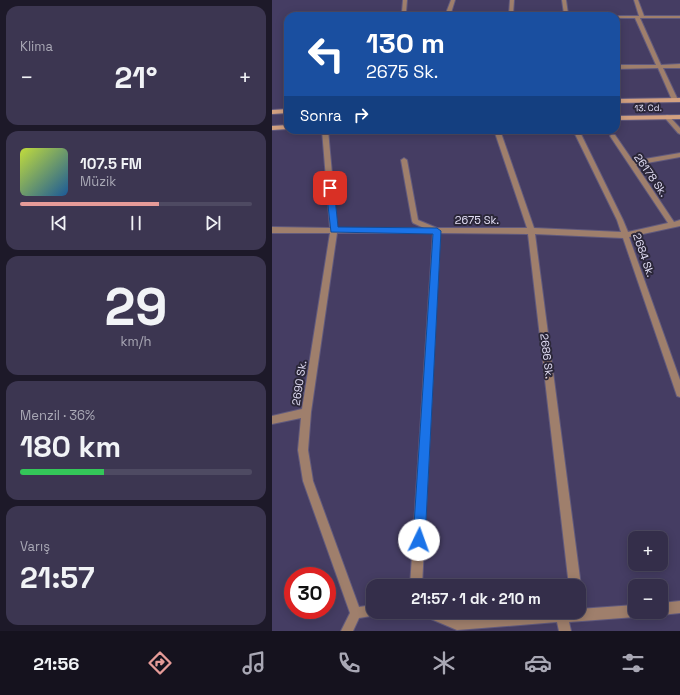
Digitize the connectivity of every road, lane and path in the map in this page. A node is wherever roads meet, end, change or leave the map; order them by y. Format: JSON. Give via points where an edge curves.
{"nodes":[{"id":1,"x":405,"y":0,"type":"edge"},
{"id":2,"x":453,"y":0,"type":"edge"},
{"id":3,"x":512,"y":0,"type":"edge"},
{"id":4,"x":564,"y":0,"type":"edge"},
{"id":5,"x":636,"y":0,"type":"edge"},
{"id":6,"x":404,"y":12,"type":"edge"},
{"id":7,"x":449,"y":12,"type":"edge"},
{"id":8,"x":511,"y":12,"type":"edge"},
{"id":9,"x":566,"y":12,"type":"edge"},
{"id":10,"x":620,"y":17,"type":"edge"},
{"id":11,"x":640,"y":17,"type":"junction"},
{"id":12,"x":678,"y":17,"type":"edge"},
{"id":13,"x":680,"y":25,"type":"edge"},
{"id":14,"x":659,"y":66,"type":"junction"},
{"id":15,"x":680,"y":66,"type":"edge"},
{"id":16,"x":620,"y":67,"type":"edge"},
{"id":17,"x":678,"y":100,"type":"edge"},
{"id":18,"x":620,"y":101,"type":"edge"},
{"id":19,"x":284,"y":111,"type":"edge"},
{"id":20,"x":272,"y":112,"type":"edge"},
{"id":21,"x":667,"y":117,"type":"junction"},
{"id":22,"x":680,"y":117,"type":"edge"},
{"id":23,"x":620,"y":118,"type":"edge"},
{"id":24,"x":284,"y":127,"type":"edge"},
{"id":25,"x":272,"y":128,"type":"edge"},
{"id":26,"x":680,"y":132,"type":"edge"},
{"id":27,"x":325,"y":134,"type":"edge"},
{"id":28,"x":498,"y":134,"type":"edge"},
{"id":29,"x":578,"y":134,"type":"edge"},
{"id":30,"x":613,"y":136,"type":"dead end"},
{"id":31,"x":680,"y":155,"type":"edge"},
{"id":32,"x":404,"y":160,"type":"dead end"},
{"id":33,"x":632,"y":164,"type":"junction"},
{"id":34,"x":677,"y":224,"type":"edge"},
{"id":35,"x":272,"y":230,"type":"edge"},
{"id":36,"x":334,"y":230,"type":"junction"},
{"id":37,"x":437,"y":231,"type":"junction"},
{"id":38,"x":531,"y":231,"type":"junction"},
{"id":39,"x":626,"y":235,"type":"junction"},
{"id":40,"x":680,"y":392,"type":"edge"},
{"id":41,"x":306,"y":412,"type":"junction"},
{"id":42,"x":272,"y":420,"type":"edge"},
{"id":43,"x":416,"y":579,"type":"edge"},
{"id":44,"x":574,"y":579,"type":"edge"},
{"id":45,"x":680,"y":607,"type":"edge"},
{"id":46,"x":668,"y":608,"type":"edge"},
{"id":47,"x":628,"y":611,"type":"edge"},
{"id":48,"x":366,"y":612,"type":"edge"},
{"id":49,"x":356,"y":613,"type":"junction"},
{"id":50,"x":586,"y":614,"type":"edge"},
{"id":51,"x":442,"y":619,"type":"edge"},
{"id":52,"x":533,"y":619,"type":"edge"},
{"id":53,"x":563,"y":619,"type":"edge"},
{"id":54,"x":457,"y":627,"type":"edge"},
{"id":55,"x":347,"y":631,"type":"edge"},
{"id":56,"x":565,"y":631,"type":"edge"}],
"edges":[{"from":1,"to":6,"type":"street"},
{"from":2,"to":7,"type":"street"},
{"from":3,"to":8,"type":"street"},
{"from":4,"to":9,"type":"street"},
{"from":5,"to":11,"type":"street"},
{"from":10,"to":11,"type":"street"},
{"from":11,"to":12,"type":"street"},
{"from":11,"to":14,"type":"street"},
{"from":12,"to":13,"type":"street"},
{"from":14,"to":15,"type":"street"},
{"from":14,"to":16,"type":"street"},
{"from":14,"to":17,"type":"street"},
{"from":17,"to":18,"type":"main road","name":"13. Cd."},
{"from":19,"to":20,"type":"main road"},
{"from":21,"to":22,"type":"main road","name":"13. Cd."},
{"from":21,"to":23,"type":"main road","name":"13. Cd."},
{"from":21,"to":26,"type":"street"},
{"from":24,"to":25,"type":"main road"},
{"from":27,"to":36,"type":"street","name":"2690 Sk."},
{"from":28,"to":38,"type":"street","name":"2686 Sk."},
{"from":29,"to":39,"type":"street","name":"2684 Sk."},
{"from":30,"to":33,"type":"street","name":"26178 Sk."},
{"from":31,"to":33,"type":"street"},
{"from":32,"to":37,"type":"street","via":[[415,221]]},
{"from":33,"to":34,"type":"street","name":"26178 Sk."},
{"from":34,"to":39,"type":"street","name":"2675 Sk."},
{"from":35,"to":36,"type":"street","name":"2675 Sk."},
{"from":36,"to":37,"type":"street","name":"2675 Sk."},
{"from":36,"to":41,"type":"street","name":"2690 Sk."},
{"from":37,"to":38,"type":"street","name":"2675 Sk."},
{"from":37,"to":43,"type":"street"},
{"from":38,"to":39,"type":"street","name":"2675 Sk."},
{"from":38,"to":44,"type":"street","name":"2686 Sk."},
{"from":39,"to":40,"type":"street","name":"2684 Sk."},
{"from":41,"to":42,"type":"street"},
{"from":41,"to":49,"type":"street","name":"2690 Sk.","via":[[303,450],[308,482]]},
{"from":45,"to":46,"type":"street"},
{"from":47,"to":50,"type":"street"},
{"from":48,"to":49,"type":"street"},
{"from":49,"to":55,"type":"street"},
{"from":51,"to":54,"type":"street"},
{"from":52,"to":54,"type":"street"},
{"from":53,"to":56,"type":"street"}]}
